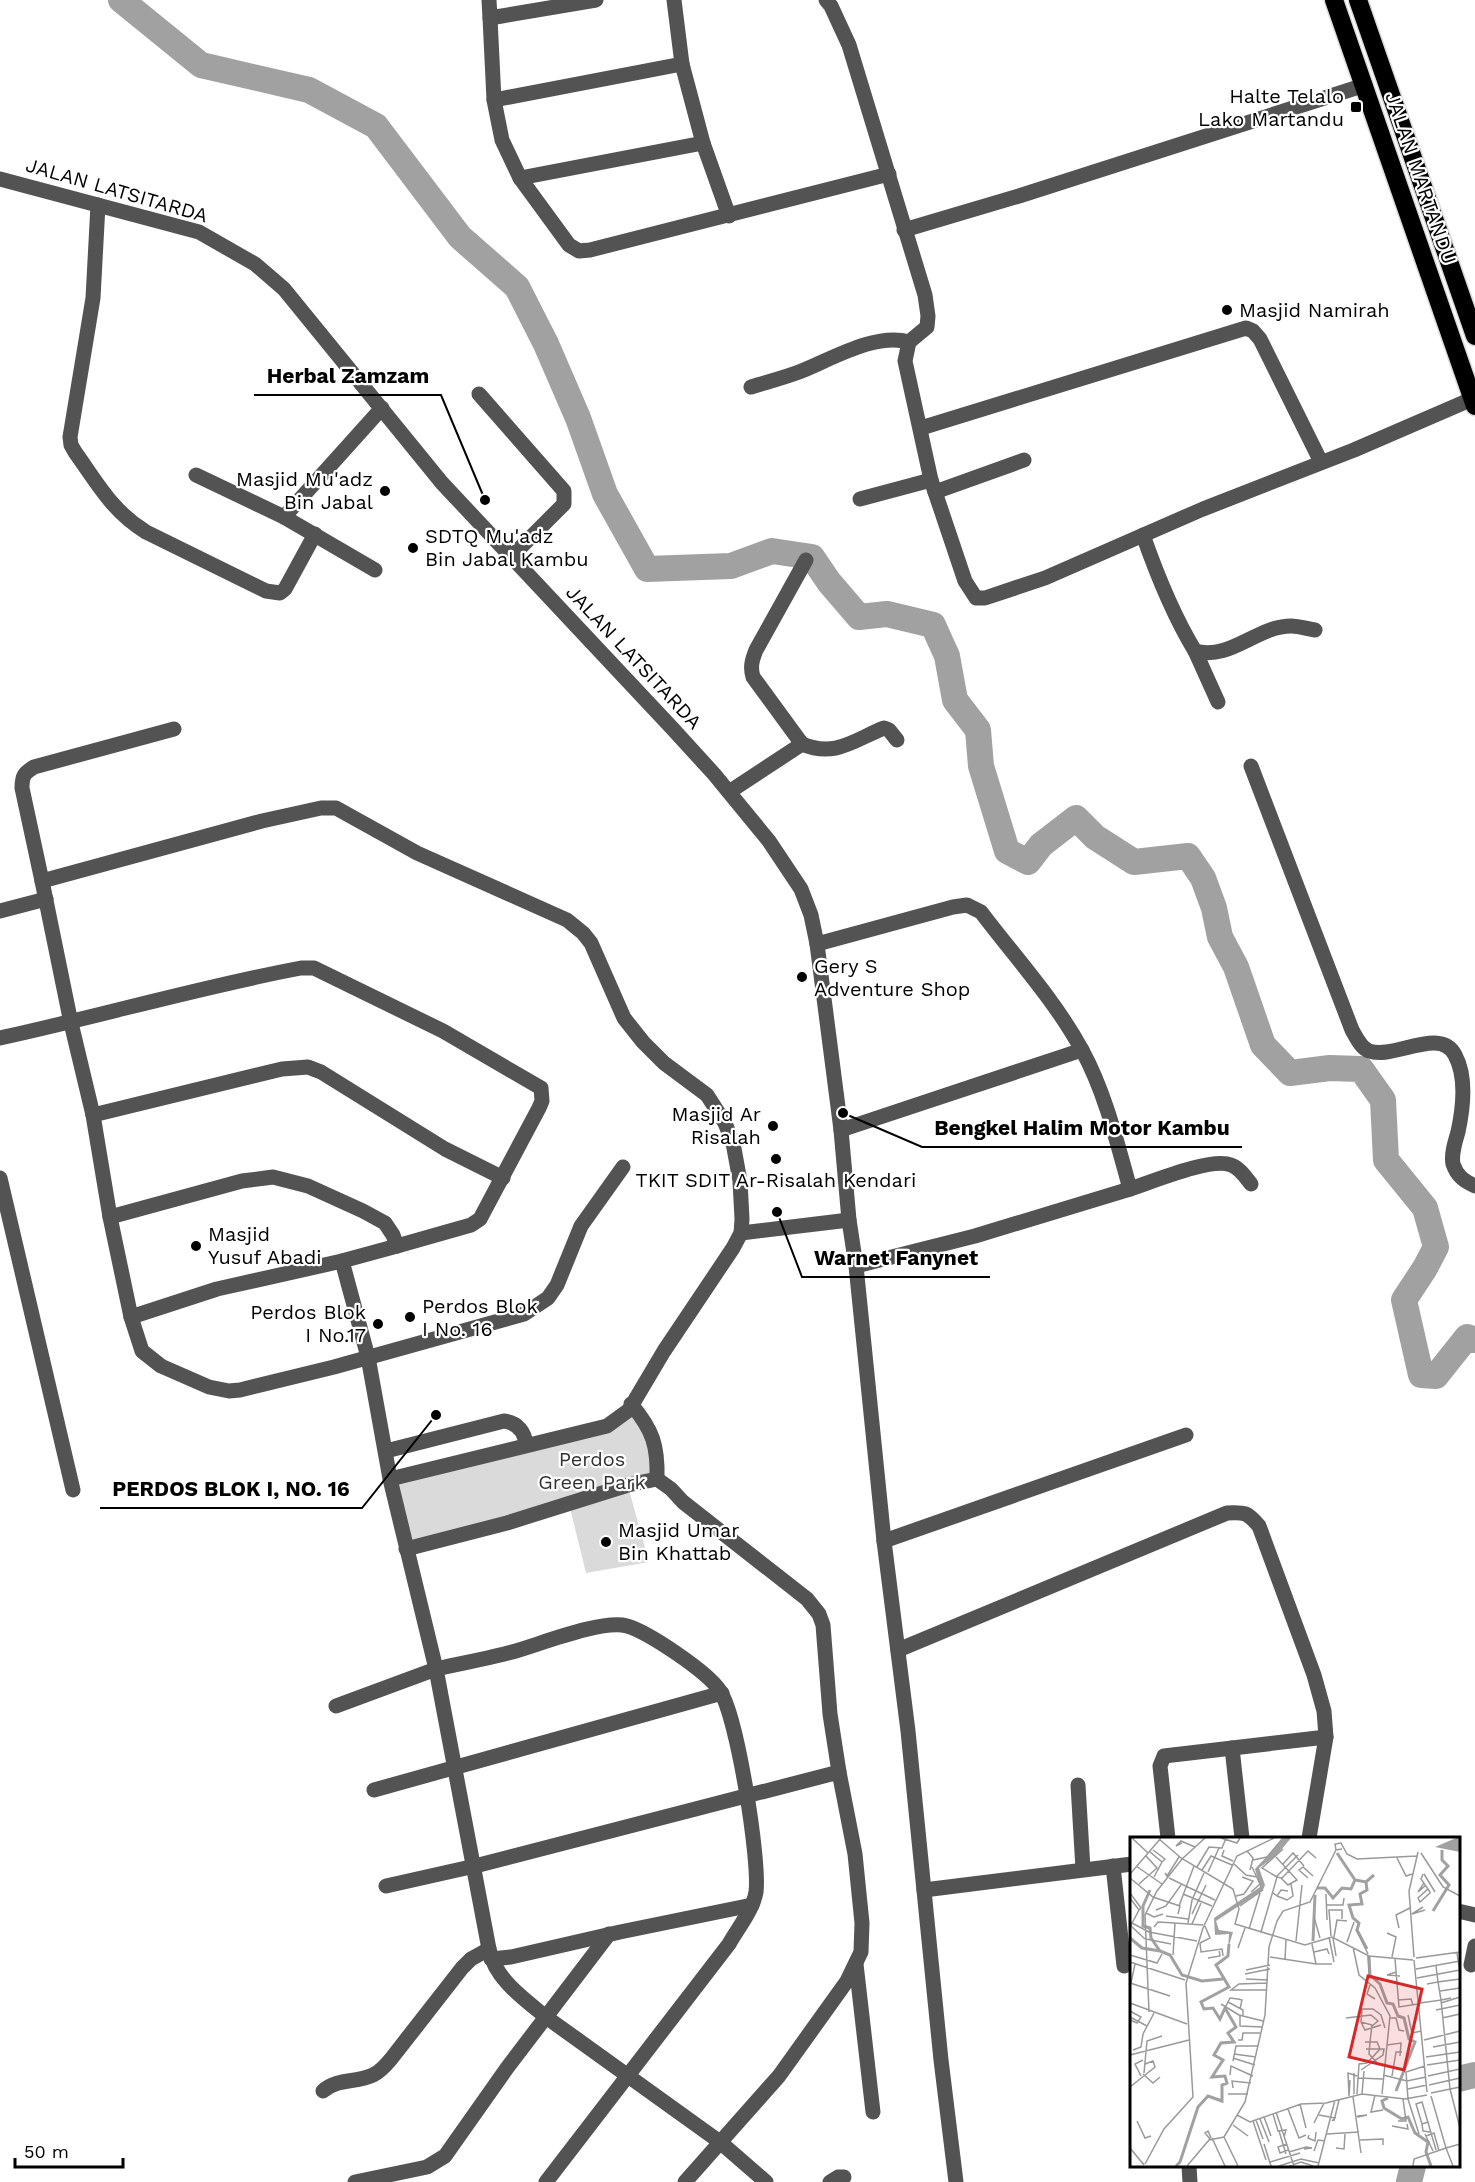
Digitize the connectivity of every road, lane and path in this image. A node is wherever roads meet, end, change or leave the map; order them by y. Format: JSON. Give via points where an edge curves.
{"nodes":[{"id":1,"x":489,"y":0,"type":"edge"},
{"id":2,"x":596,"y":0,"type":"edge"},
{"id":3,"x":674,"y":0,"type":"edge"},
{"id":4,"x":826,"y":0,"type":"edge"},
{"id":5,"x":1334,"y":0,"type":"edge"},
{"id":6,"x":1358,"y":0,"type":"edge"},
{"id":7,"x":490,"y":18,"type":"junction"},
{"id":8,"x":682,"y":64,"type":"junction"},
{"id":9,"x":1365,"y":86,"type":"junction"},
{"id":10,"x":495,"y":100,"type":"junction"},
{"id":11,"x":704,"y":143,"type":"junction"},
{"id":12,"x":889,"y":174,"type":"junction"},
{"id":13,"x":520,"y":178,"type":"junction"},
{"id":14,"x":0,"y":179,"type":"edge"},
{"id":15,"x":98,"y":205,"type":"junction"},
{"id":16,"x":729,"y":216,"type":"junction"},
{"id":17,"x":904,"y":230,"type":"junction"},
{"id":18,"x":1475,"y":336,"type":"edge"},
{"id":19,"x":909,"y":342,"type":"junction"},
{"id":20,"x":751,"y":387,"type":"dead end"},
{"id":21,"x":479,"y":394,"type":"dead end"},
{"id":22,"x":1474,"y":403,"type":"edge"},
{"id":23,"x":382,"y":408,"type":"junction"},
{"id":24,"x":921,"y":428,"type":"junction"},
{"id":25,"x":1024,"y":460,"type":"dead end"},
{"id":26,"x":1321,"y":462,"type":"junction"},
{"id":27,"x":196,"y":475,"type":"dead end"},
{"id":28,"x":933,"y":486,"type":"junction"},
{"id":29,"x":860,"y":499,"type":"dead end"},
{"id":30,"x":284,"y":517,"type":"junction"},
{"id":31,"x":315,"y":534,"type":"junction"},
{"id":32,"x":1143,"y":535,"type":"junction"},
{"id":33,"x":512,"y":556,"type":"junction"},
{"id":34,"x":806,"y":560,"type":"dead end"},
{"id":35,"x":375,"y":570,"type":"dead end"},
{"id":36,"x":1315,"y":630,"type":"dead end"},
{"id":37,"x":1195,"y":651,"type":"junction"},
{"id":38,"x":1218,"y":702,"type":"dead end"},
{"id":39,"x":174,"y":729,"type":"dead end"},
{"id":40,"x":897,"y":740,"type":"dead end"},
{"id":41,"x":802,"y":744,"type":"junction"},
{"id":42,"x":1251,"y":766,"type":"dead end"},
{"id":43,"x":729,"y":792,"type":"junction"},
{"id":44,"x":42,"y":881,"type":"junction"},
{"id":45,"x":46,"y":899,"type":"junction"},
{"id":46,"x":0,"y":911,"type":"edge"},
{"id":47,"x":818,"y":944,"type":"junction"},
{"id":48,"x":71,"y":1023,"type":"junction"},
{"id":49,"x":0,"y":1038,"type":"edge"},
{"id":50,"x":1082,"y":1050,"type":"junction"},
{"id":51,"x":93,"y":1115,"type":"junction"},
{"id":52,"x":841,"y":1130,"type":"junction"},
{"id":53,"x":623,"y":1167,"type":"dead end"},
{"id":54,"x":0,"y":1178,"type":"edge"},
{"id":55,"x":503,"y":1178,"type":"junction"},
{"id":56,"x":1251,"y":1184,"type":"dead end"},
{"id":57,"x":1475,"y":1186,"type":"edge"},
{"id":58,"x":1130,"y":1189,"type":"junction"},
{"id":59,"x":110,"y":1217,"type":"junction"},
{"id":60,"x":849,"y":1220,"type":"junction"},
{"id":61,"x":741,"y":1233,"type":"junction"},
{"id":62,"x":397,"y":1246,"type":"junction"},
{"id":63,"x":342,"y":1261,"type":"junction"},
{"id":64,"x":856,"y":1266,"type":"junction"},
{"id":65,"x":130,"y":1317,"type":"junction"},
{"id":66,"x":368,"y":1357,"type":"junction"},
{"id":67,"x":631,"y":1404,"type":"junction"},
{"id":68,"x":1186,"y":1435,"type":"dead end"},
{"id":69,"x":526,"y":1446,"type":"junction"},
{"id":70,"x":386,"y":1451,"type":"junction"},
{"id":71,"x":390,"y":1479,"type":"junction"},
{"id":72,"x":657,"y":1479,"type":"junction"},
{"id":73,"x":73,"y":1490,"type":"dead end"},
{"id":74,"x":884,"y":1540,"type":"junction"},
{"id":75,"x":406,"y":1549,"type":"junction"},
{"id":76,"x":898,"y":1650,"type":"junction"},
{"id":77,"x":436,"y":1669,"type":"junction"},
{"id":78,"x":722,"y":1694,"type":"junction"},
{"id":79,"x":336,"y":1706,"type":"dead end"},
{"id":80,"x":1326,"y":1737,"type":"junction"},
{"id":81,"x":1232,"y":1748,"type":"junction"},
{"id":82,"x":456,"y":1767,"type":"junction"},
{"id":83,"x":839,"y":1772,"type":"junction"},
{"id":84,"x":1078,"y":1785,"type":"dead end"},
{"id":85,"x":374,"y":1790,"type":"dead end"},
{"id":86,"x":746,"y":1794,"type":"junction"},
{"id":87,"x":1168,"y":1837,"type":"edge"},
{"id":88,"x":1242,"y":1837,"type":"edge"},
{"id":89,"x":1309,"y":1837,"type":"edge"},
{"id":90,"x":1130,"y":1864,"type":"edge"},
{"id":91,"x":475,"y":1866,"type":"junction"},
{"id":92,"x":1113,"y":1866,"type":"junction"},
{"id":93,"x":1083,"y":1869,"type":"junction"},
{"id":94,"x":386,"y":1886,"type":"dead end"},
{"id":95,"x":924,"y":1890,"type":"junction"},
{"id":96,"x":752,"y":1905,"type":"junction"},
{"id":97,"x":1460,"y":1911,"type":"edge"},
{"id":98,"x":1475,"y":1915,"type":"edge"},
{"id":99,"x":609,"y":1934,"type":"junction"},
{"id":100,"x":1475,"y":1946,"type":"edge"},
{"id":101,"x":490,"y":1954,"type":"junction"},
{"id":102,"x":856,"y":1964,"type":"junction"},
{"id":103,"x":1471,"y":1965,"type":"dead end"},
{"id":104,"x":1124,"y":1966,"type":"dead end"},
{"id":105,"x":546,"y":2017,"type":"junction"},
{"id":106,"x":629,"y":2076,"type":"junction"},
{"id":107,"x":323,"y":2091,"type":"dead end"},
{"id":108,"x":873,"y":2112,"type":"dead end"},
{"id":109,"x":720,"y":2142,"type":"junction"},
{"id":110,"x":1189,"y":2167,"type":"edge"},
{"id":111,"x":355,"y":2182,"type":"edge"},
{"id":112,"x":546,"y":2182,"type":"edge"},
{"id":113,"x":685,"y":2182,"type":"edge"},
{"id":114,"x":766,"y":2182,"type":"edge"},
{"id":115,"x":956,"y":2182,"type":"edge"},
{"id":116,"x":1190,"y":2182,"type":"edge"}],
"edges":[{"from":1,"to":7,"type":"street"},
{"from":2,"to":7,"type":"street"},
{"from":3,"to":8,"type":"street"},
{"from":4,"to":12,"type":"street","via":[[849,45]]},
{"from":5,"to":9,"type":"highway","name":"JALAN MARTANDU"},
{"from":6,"to":18,"type":"highway","name":"JALAN MARTANDU"},
{"from":7,"to":10,"type":"street"},
{"from":8,"to":10,"type":"street"},
{"from":8,"to":11,"type":"street"},
{"from":9,"to":17,"type":"street"},
{"from":9,"to":22,"type":"highway","name":"JALAN MARTANDU"},
{"from":10,"to":13,"type":"street","via":[[502,140]]},
{"from":11,"to":13,"type":"street"},
{"from":11,"to":16,"type":"street"},
{"from":12,"to":16,"type":"street"},
{"from":12,"to":17,"type":"street"},
{"from":13,"to":16,"type":"street","via":[[568,244],[579,251]]},
{"from":14,"to":15,"type":"street","name":"JALAN LATSITARDA"},
{"from":15,"to":23,"type":"street","name":"JALAN LATSITARDA","via":[[199,232],[255,264],[298,304]]},
{"from":15,"to":31,"type":"street","via":[[93,298],[70,437],[75,452],[128,520],[266,591],[285,589]]},
{"from":17,"to":19,"type":"street","via":[[928,316],[927,327]]},
{"from":19,"to":20,"type":"street","via":[[898,339],[856,348]]},
{"from":19,"to":24,"type":"street","via":[[905,361]]},
{"from":21,"to":33,"type":"street","via":[[564,491],[564,504]]},
{"from":22,"to":26,"type":"street"},
{"from":23,"to":30,"type":"street"},
{"from":23,"to":33,"type":"street","name":"JALAN LATSITARDA","via":[[442,483]]},
{"from":24,"to":26,"type":"street","via":[[1245,328],[1260,339]]},
{"from":24,"to":28,"type":"street"},
{"from":25,"to":28,"type":"street"},
{"from":26,"to":32,"type":"street"},
{"from":27,"to":30,"type":"street"},
{"from":28,"to":29,"type":"street"},
{"from":28,"to":32,"type":"street","via":[[965,581],[976,598],[1045,578]]},
{"from":30,"to":31,"type":"street"},
{"from":31,"to":35,"type":"street"},
{"from":32,"to":37,"type":"street","via":[[1167,596]]},
{"from":33,"to":43,"type":"street","name":"JALAN LATSITARDA"},
{"from":34,"to":41,"type":"street","via":[[756,650],[751,670]]},
{"from":36,"to":37,"type":"street","via":[[1290,626],[1222,651]]},
{"from":37,"to":38,"type":"street"},
{"from":39,"to":44,"type":"street","via":[[26,772],[22,788]]},
{"from":40,"to":41,"type":"street","via":[[884,728],[835,749],[814,749]]},
{"from":41,"to":43,"type":"street"},
{"from":42,"to":57,"type":"street","via":[[1360,1043],[1367,1051],[1378,1053],[1427,1043],[1442,1044],[1457,1057],[1462,1100],[1453,1163],[1463,1180]]},
{"from":43,"to":47,"type":"street","name":"JALAN LATSITARDA","via":[[795,878]]},
{"from":44,"to":45,"type":"street"},
{"from":44,"to":61,"type":"street","via":[[262,821],[336,808],[417,853],[567,920],[591,944],[630,1027],[664,1063],[707,1095],[725,1123],[740,1181]]},
{"from":45,"to":46,"type":"street"},
{"from":45,"to":48,"type":"street"},
{"from":47,"to":50,"type":"street","via":[[967,905],[981,912],[1043,989]]},
{"from":47,"to":52,"type":"street","name":"JALAN LATSITARDA"},
{"from":48,"to":49,"type":"street"},
{"from":48,"to":51,"type":"street"},
{"from":48,"to":55,"type":"street","via":[[207,987],[314,968],[442,1031],[541,1088],[542,1101]]},
{"from":50,"to":52,"type":"street"},
{"from":50,"to":58,"type":"street","via":[[1113,1128]]},
{"from":51,"to":55,"type":"street","via":[[282,1069],[308,1067],[445,1149]]},
{"from":51,"to":59,"type":"street"},
{"from":52,"to":60,"type":"street","name":"JALAN LATSITARDA"},
{"from":53,"to":66,"type":"street","via":[[581,1226],[557,1285],[538,1306],[524,1314]]},
{"from":54,"to":73,"type":"street"},
{"from":55,"to":62,"type":"street","via":[[476,1222]]},
{"from":56,"to":58,"type":"street","via":[[1241,1171],[1221,1163]]},
{"from":58,"to":64,"type":"street","via":[[975,1236]]},
{"from":59,"to":62,"type":"street","via":[[242,1181],[273,1177],[308,1186],[363,1211],[384,1223]]},
{"from":59,"to":65,"type":"street"},
{"from":60,"to":61,"type":"street"},
{"from":60,"to":64,"type":"street","name":"JALAN LATSITARDA"},
{"from":61,"to":67,"type":"street"},
{"from":62,"to":63,"type":"street"},
{"from":63,"to":65,"type":"street","via":[[217,1288]]},
{"from":63,"to":66,"type":"street"},
{"from":64,"to":74,"type":"street","name":"JALAN LATSITARDA"},
{"from":65,"to":66,"type":"street","via":[[142,1351],[153,1362],[209,1387],[229,1391]]},
{"from":66,"to":70,"type":"street"},
{"from":67,"to":69,"type":"street","via":[[607,1426]]},
{"from":67,"to":72,"type":"street","via":[[651,1431]]},
{"from":68,"to":74,"type":"street"},
{"from":69,"to":70,"type":"street","via":[[519,1427],[504,1421]]},
{"from":69,"to":71,"type":"street"},
{"from":70,"to":71,"type":"street"},
{"from":71,"to":75,"type":"street"},
{"from":72,"to":75,"type":"street"},
{"from":72,"to":83,"type":"street","via":[[807,1599],[819,1614]]},
{"from":74,"to":76,"type":"street","name":"JALAN LATSITARDA"},
{"from":75,"to":77,"type":"street"},
{"from":76,"to":80,"type":"street","via":[[1227,1513],[1244,1512],[1259,1526],[1314,1675]]},
{"from":76,"to":95,"type":"street","name":"JALAN LATSITARDA"},
{"from":77,"to":78,"type":"street","via":[[619,1625],[632,1628],[685,1660],[714,1682]]},
{"from":77,"to":79,"type":"street"},
{"from":77,"to":82,"type":"street"},
{"from":78,"to":82,"type":"street"},
{"from":78,"to":86,"type":"street","via":[[735,1735]]},
{"from":80,"to":81,"type":"street"},
{"from":80,"to":89,"type":"street"},
{"from":81,"to":87,"type":"street","via":[[1169,1754],[1162,1760]]},
{"from":81,"to":88,"type":"street"},
{"from":82,"to":85,"type":"street"},
{"from":82,"to":91,"type":"street"},
{"from":83,"to":86,"type":"street"},
{"from":83,"to":102,"type":"street","via":[[855,1854],[862,1923],[861,1952]]},
{"from":84,"to":93,"type":"street"},
{"from":86,"to":91,"type":"street"},
{"from":86,"to":96,"type":"street","via":[[757,1868]]},
{"from":90,"to":92,"type":"street"},
{"from":91,"to":94,"type":"street"},
{"from":91,"to":101,"type":"street"},
{"from":92,"to":93,"type":"street"},
{"from":92,"to":104,"type":"street"},
{"from":93,"to":95,"type":"street"},
{"from":95,"to":115,"type":"street","name":"JALAN LATSITARDA"},
{"from":96,"to":99,"type":"street"},
{"from":96,"to":106,"type":"street","via":[[729,1944]]},
{"from":97,"to":98,"type":"street"},
{"from":99,"to":101,"type":"street","via":[[511,1957]]},
{"from":99,"to":105,"type":"street"},
{"from":100,"to":103,"type":"street"},
{"from":101,"to":105,"type":"street","via":[[497,1971]]},
{"from":101,"to":107,"type":"street","via":[[471,1959],[462,1968],[379,2072],[329,2085]]},
{"from":102,"to":108,"type":"street"},
{"from":102,"to":109,"type":"street","via":[[779,2076]]},
{"from":105,"to":106,"type":"street"},
{"from":105,"to":111,"type":"street","via":[[446,2156],[427,2167]]},
{"from":106,"to":109,"type":"street"},
{"from":106,"to":112,"type":"street"},
{"from":109,"to":113,"type":"street"},
{"from":109,"to":114,"type":"street"},
{"from":110,"to":116,"type":"street"}]}
